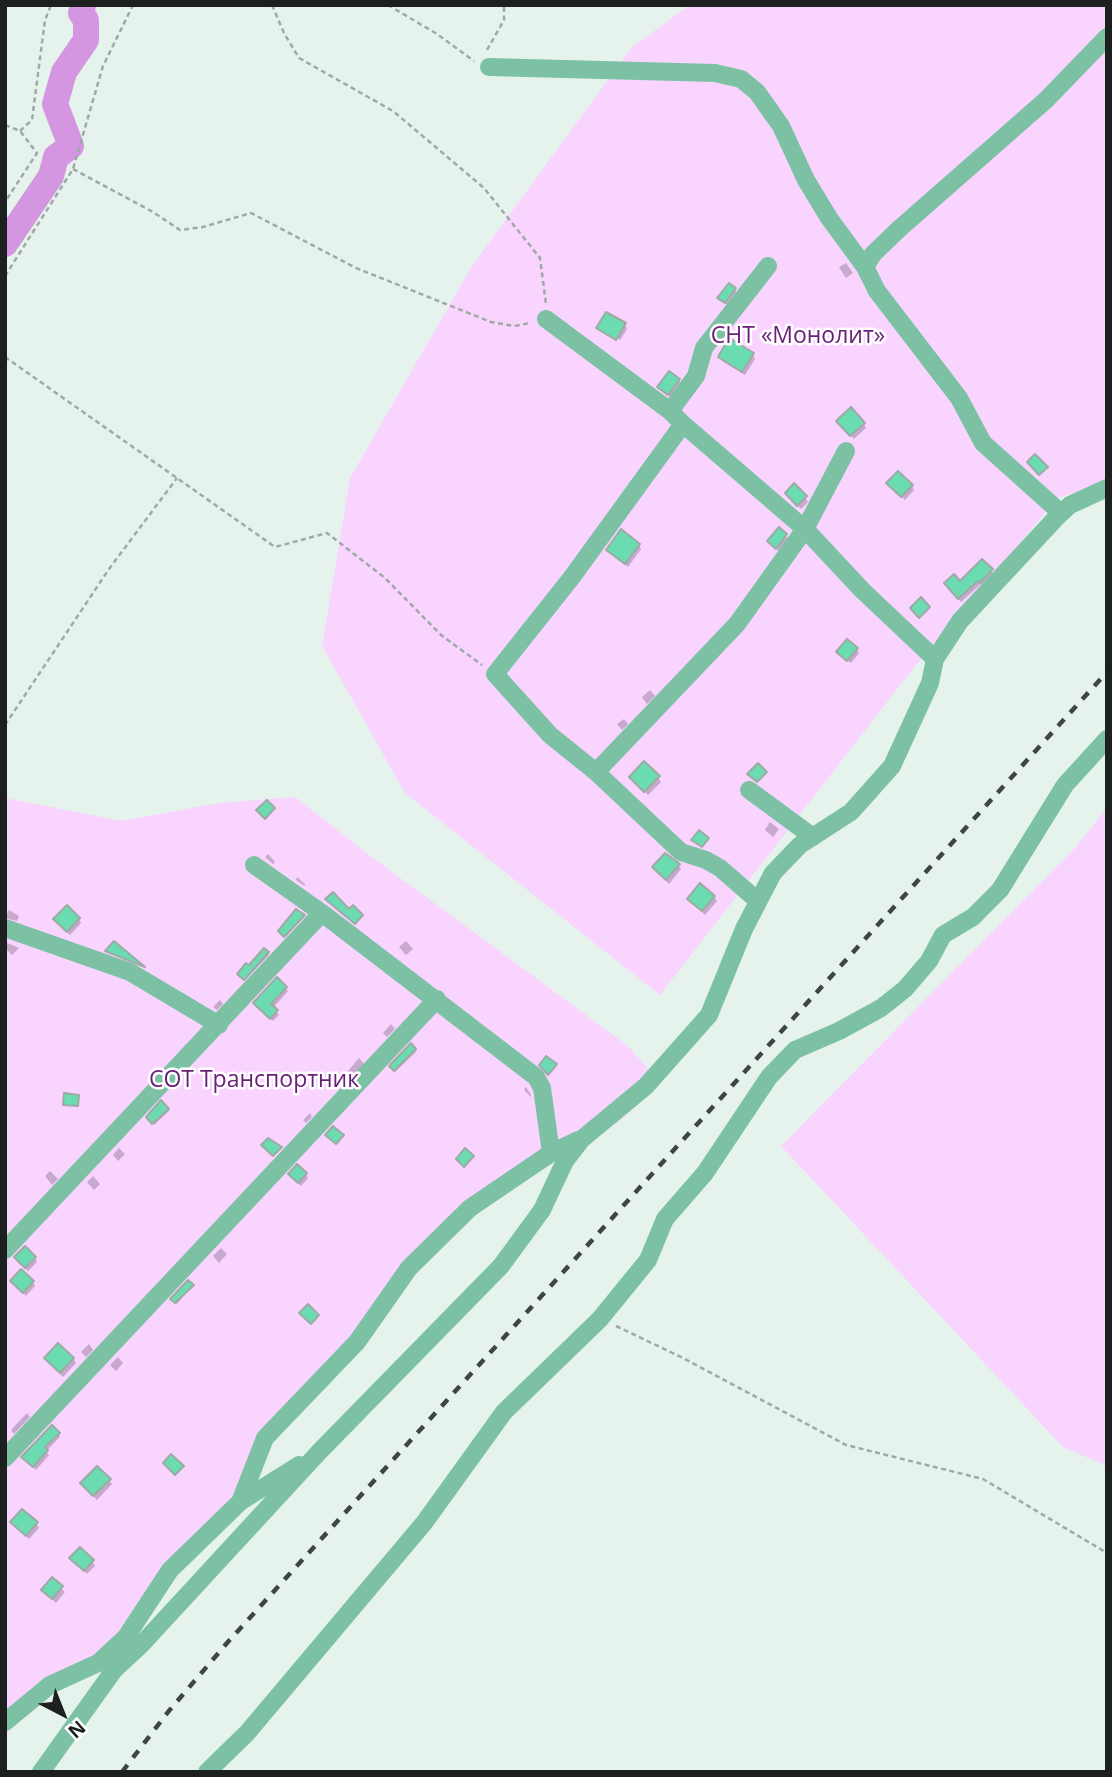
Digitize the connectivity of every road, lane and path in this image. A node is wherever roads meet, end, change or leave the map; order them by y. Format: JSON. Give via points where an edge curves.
{"nodes":[{"id":1,"x":51,"y":5,"type":"edge"},
{"id":2,"x":132,"y":5,"type":"edge"},
{"id":3,"x":272,"y":5,"type":"edge"},
{"id":4,"x":388,"y":5,"type":"edge"},
{"id":5,"x":504,"y":5,"type":"edge"},
{"id":6,"x":1107,"y":37,"type":"edge"},
{"id":7,"x":489,"y":67,"type":"junction"},
{"id":8,"x":5,"y":125,"type":"edge"},
{"id":9,"x":20,"y":131,"type":"junction"},
{"id":10,"x":73,"y":169,"type":"junction"},
{"id":11,"x":5,"y":202,"type":"edge"},
{"id":12,"x":768,"y":266,"type":"dead end"},
{"id":13,"x":864,"y":267,"type":"junction"},
{"id":14,"x":5,"y":276,"type":"edge"},
{"id":15,"x":546,"y":319,"type":"junction"},
{"id":16,"x":5,"y":356,"type":"edge"},
{"id":17,"x":676,"y":418,"type":"junction"},
{"id":18,"x":846,"y":451,"type":"dead end"},
{"id":19,"x":177,"y":478,"type":"junction"},
{"id":20,"x":1107,"y":488,"type":"edge"},
{"id":21,"x":1061,"y":513,"type":"junction"},
{"id":22,"x":805,"y":529,"type":"junction"},
{"id":23,"x":935,"y":659,"type":"junction"},
{"id":24,"x":495,"y":674,"type":"junction"},
{"id":25,"x":5,"y":725,"type":"edge"},
{"id":26,"x":1107,"y":739,"type":"edge"},
{"id":27,"x":596,"y":772,"type":"junction"},
{"id":28,"x":749,"y":790,"type":"dead end"},
{"id":29,"x":813,"y":837,"type":"junction"},
{"id":30,"x":254,"y":865,"type":"dead end"},
{"id":31,"x":758,"y":901,"type":"junction"},
{"id":32,"x":322,"y":913,"type":"junction"},
{"id":33,"x":5,"y":928,"type":"edge"},
{"id":34,"x":436,"y":999,"type":"junction"},
{"id":35,"x":219,"y":1025,"type":"junction"},
{"id":36,"x":582,"y":1139,"type":"junction"},
{"id":37,"x":551,"y":1153,"type":"junction"},
{"id":38,"x":5,"y":1250,"type":"edge"},
{"id":39,"x":600,"y":1319,"type":"junction"},
{"id":40,"x":319,"y":1452,"type":"junction"},
{"id":41,"x":5,"y":1458,"type":"edge"},
{"id":42,"x":240,"y":1502,"type":"junction"},
{"id":43,"x":1107,"y":1553,"type":"edge"},
{"id":44,"x":126,"y":1637,"type":"junction"},
{"id":45,"x":114,"y":1671,"type":"junction"},
{"id":46,"x":5,"y":1723,"type":"edge"},
{"id":47,"x":41,"y":1772,"type":"edge"},
{"id":48,"x":208,"y":1772,"type":"edge"}],
"edges":[{"from":1,"to":9,"type":"path","via":[[32,120]]},
{"from":2,"to":10,"type":"path","via":[[103,66]]},
{"from":3,"to":15,"type":"path","via":[[299,58],[393,111],[485,188],[540,258]]},
{"from":4,"to":7,"type":"path","via":[[480,66]]},
{"from":5,"to":7,"type":"path","via":[[504,20],[484,57]]},
{"from":6,"to":13,"type":"street","via":[[1046,100],[899,229]]},
{"from":7,"to":13,"type":"street","via":[[715,73],[741,79],[757,92],[781,126],[806,180]]},
{"from":8,"to":9,"type":"path"},
{"from":9,"to":11,"type":"path","via":[[37,152]]},
{"from":10,"to":14,"type":"path"},
{"from":10,"to":15,"type":"path","via":[[180,230],[251,213],[356,268],[491,322],[514,326]]},
{"from":12,"to":17,"type":"street","via":[[704,348]]},
{"from":13,"to":21,"type":"street","via":[[877,291],[959,398],[983,443]]},
{"from":15,"to":17,"type":"street"},
{"from":16,"to":19,"type":"path"},
{"from":17,"to":22,"type":"street"},
{"from":17,"to":24,"type":"street","via":[[572,577]]},
{"from":18,"to":22,"type":"street"},
{"from":19,"to":24,"type":"path","via":[[275,547],[327,533],[385,578],[441,635]]},
{"from":19,"to":25,"type":"path","via":[[109,569]]},
{"from":20,"to":21,"type":"street"},
{"from":21,"to":23,"type":"street","via":[[960,621]]},
{"from":22,"to":23,"type":"street"},
{"from":22,"to":27,"type":"street","via":[[737,624]]},
{"from":23,"to":29,"type":"street","via":[[930,683],[891,766],[851,812]]},
{"from":24,"to":27,"type":"street","via":[[550,735]]},
{"from":26,"to":39,"type":"street","via":[[1065,785],[1000,890],[972,917],[943,935],[929,961],[905,989],[881,1008],[796,1050],[769,1077],[705,1173],[665,1219],[648,1260]]},
{"from":27,"to":31,"type":"street","via":[[681,852],[720,868]]},
{"from":28,"to":29,"type":"street"},
{"from":29,"to":31,"type":"street","via":[[773,873]]},
{"from":30,"to":32,"type":"street"},
{"from":31,"to":36,"type":"street","via":[[709,1015],[646,1086]]},
{"from":32,"to":34,"type":"street"},
{"from":32,"to":35,"type":"street"},
{"from":33,"to":35,"type":"street","via":[[130,972]]},
{"from":34,"to":37,"type":"street","via":[[536,1077],[542,1088]]},
{"from":34,"to":41,"type":"street"},
{"from":35,"to":38,"type":"street"},
{"from":36,"to":37,"type":"street"},
{"from":36,"to":40,"type":"street","via":[[565,1161],[542,1210],[501,1266]]},
{"from":37,"to":42,"type":"street","via":[[470,1208],[409,1268],[356,1342],[265,1438]]},
{"from":39,"to":43,"type":"path","via":[[846,1445],[983,1479]]},
{"from":39,"to":48,"type":"street","via":[[504,1412],[424,1523],[247,1733]]},
{"from":40,"to":42,"type":"street"},
{"from":40,"to":45,"type":"street"},
{"from":42,"to":44,"type":"street","via":[[170,1570]]},
{"from":44,"to":45,"type":"street"},
{"from":44,"to":46,"type":"street","via":[[99,1663],[50,1685]]},
{"from":45,"to":47,"type":"street"}]}
